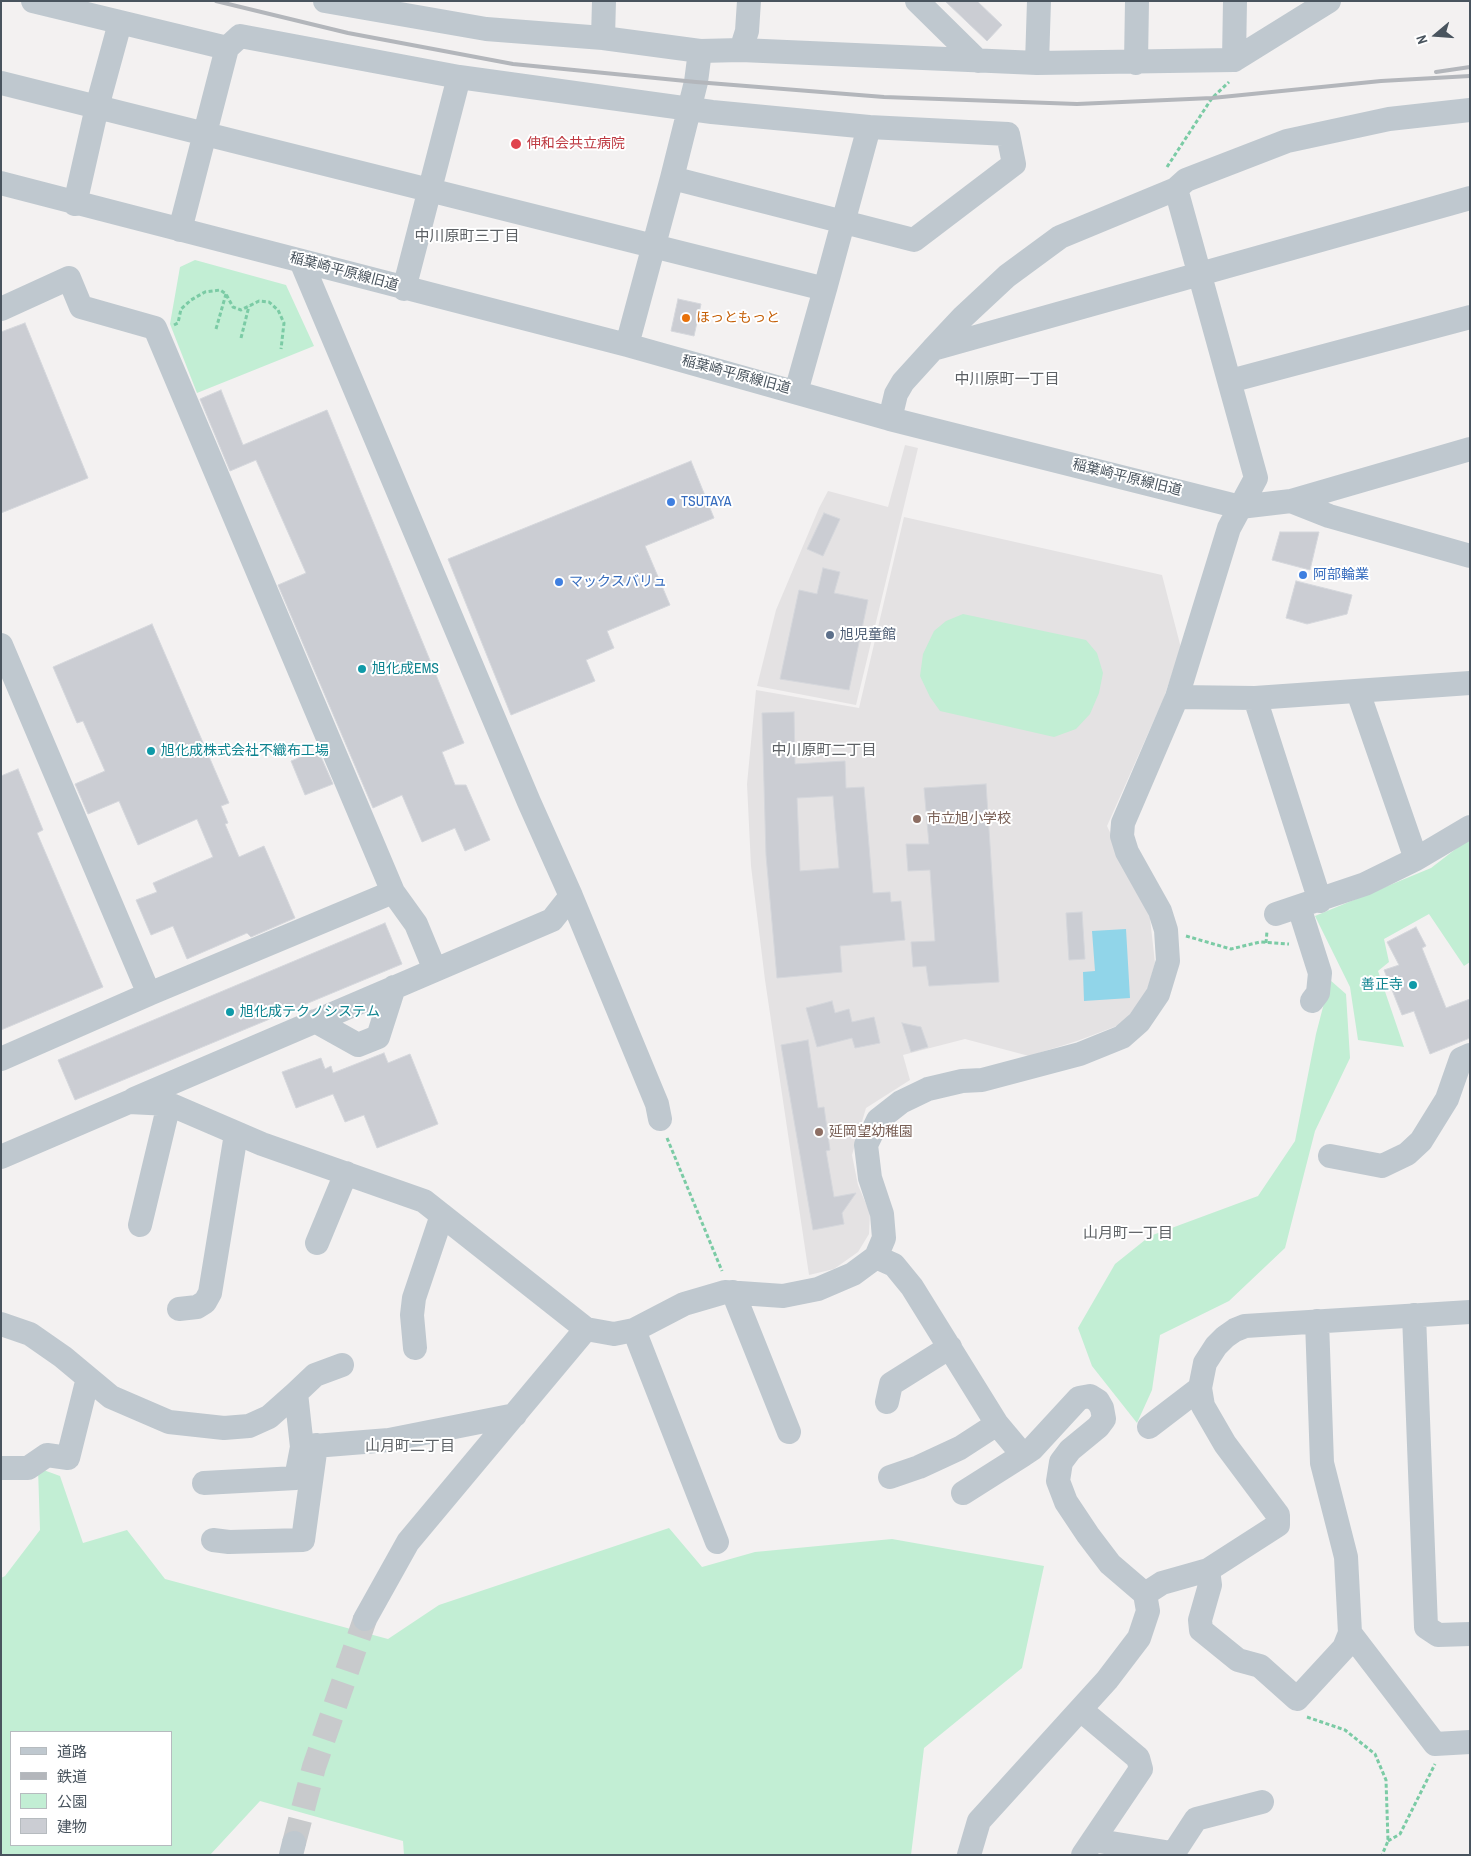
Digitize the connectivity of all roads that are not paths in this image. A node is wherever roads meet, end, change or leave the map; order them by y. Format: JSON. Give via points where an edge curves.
{"nodes":[{"id":1,"x":33,"y":1,"type":"edge"},
{"id":2,"x":325,"y":1,"type":"edge"},
{"id":3,"x":604,"y":1,"type":"edge"},
{"id":4,"x":749,"y":1,"type":"edge"},
{"id":5,"x":917,"y":1,"type":"edge"},
{"id":6,"x":1039,"y":1,"type":"edge"},
{"id":7,"x":1137,"y":1,"type":"edge"},
{"id":8,"x":1235,"y":1,"type":"edge"},
{"id":9,"x":1329,"y":1,"type":"edge"},
{"id":10,"x":389,"y":7,"type":"edge"},
{"id":11,"x":120,"y":22,"type":"junction"},
{"id":12,"x":603,"y":38,"type":"junction"},
{"id":13,"x":227,"y":48,"type":"junction"},
{"id":14,"x":741,"y":50,"type":"junction"},
{"id":15,"x":700,"y":52,"type":"junction"},
{"id":16,"x":978,"y":61,"type":"junction"},
{"id":17,"x":1037,"y":63,"type":"junction"},
{"id":18,"x":1136,"y":63,"type":"junction"},
{"id":19,"x":1232,"y":70,"type":"junction"},
{"id":20,"x":459,"y":77,"type":"junction"},
{"id":21,"x":1,"y":83,"type":"edge"},
{"id":22,"x":97,"y":107,"type":"junction"},
{"id":23,"x":689,"y":109,"type":"junction"},
{"id":24,"x":1470,"y":110,"type":"edge"},
{"id":25,"x":869,"y":126,"type":"junction"},
{"id":26,"x":204,"y":132,"type":"junction"},
{"id":27,"x":672,"y":178,"type":"junction"},
{"id":28,"x":1170,"y":180,"type":"junction"},
{"id":29,"x":1,"y":183,"type":"edge"},
{"id":30,"x":430,"y":189,"type":"junction"},
{"id":31,"x":1470,"y":198,"type":"edge"},
{"id":32,"x":75,"y":204,"type":"junction"},
{"id":33,"x":845,"y":222,"type":"junction"},
{"id":34,"x":180,"y":230,"type":"junction"},
{"id":35,"x":654,"y":245,"type":"junction"},
{"id":36,"x":301,"y":260,"type":"junction"},
{"id":37,"x":1200,"y":273,"type":"junction"},
{"id":38,"x":404,"y":289,"type":"junction"},
{"id":39,"x":825,"y":289,"type":"junction"},
{"id":40,"x":1,"y":309,"type":"edge"},
{"id":41,"x":1470,"y":317,"type":"edge"},
{"id":42,"x":627,"y":346,"type":"junction"},
{"id":43,"x":932,"y":349,"type":"junction"},
{"id":44,"x":1230,"y":381,"type":"junction"},
{"id":45,"x":796,"y":392,"type":"junction"},
{"id":46,"x":890,"y":419,"type":"junction"},
{"id":47,"x":1470,"y":449,"type":"edge"},
{"id":48,"x":1291,"y":501,"type":"junction"},
{"id":49,"x":1240,"y":507,"type":"junction"},
{"id":50,"x":1470,"y":556,"type":"edge"},
{"id":51,"x":1,"y":645,"type":"edge"},
{"id":52,"x":1470,"y":683,"type":"edge"},
{"id":53,"x":1358,"y":692,"type":"junction"},
{"id":54,"x":1177,"y":698,"type":"junction"},
{"id":55,"x":1256,"y":698,"type":"junction"},
{"id":56,"x":1470,"y":827,"type":"edge"},
{"id":57,"x":1416,"y":859,"type":"junction"},
{"id":58,"x":393,"y":892,"type":"junction"},
{"id":59,"x":571,"y":896,"type":"junction"},
{"id":60,"x":1309,"y":904,"type":"junction"},
{"id":61,"x":1276,"y":914,"type":"dead end"},
{"id":62,"x":435,"y":970,"type":"junction"},
{"id":63,"x":394,"y":987,"type":"junction"},
{"id":64,"x":149,"y":994,"type":"junction"},
{"id":65,"x":1312,"y":1001,"type":"dead end"},
{"id":66,"x":315,"y":1021,"type":"junction"},
{"id":67,"x":1470,"y":1055,"type":"edge"},
{"id":68,"x":1,"y":1059,"type":"edge"},
{"id":69,"x":129,"y":1102,"type":"junction"},
{"id":70,"x":170,"y":1104,"type":"junction"},
{"id":71,"x":660,"y":1119,"type":"road end"},
{"id":72,"x":236,"y":1134,"type":"junction"},
{"id":73,"x":1355,"y":1147,"type":"dead end"},
{"id":74,"x":1330,"y":1156,"type":"dead end"},
{"id":75,"x":1,"y":1157,"type":"edge"},
{"id":76,"x":1377,"y":1165,"type":"junction"},
{"id":77,"x":346,"y":1173,"type":"junction"},
{"id":78,"x":442,"y":1214,"type":"junction"},
{"id":79,"x":140,"y":1225,"type":"dead end"},
{"id":80,"x":317,"y":1243,"type":"dead end"},
{"id":81,"x":876,"y":1257,"type":"junction"},
{"id":82,"x":732,"y":1292,"type":"junction"},
{"id":83,"x":179,"y":1309,"type":"dead end"},
{"id":84,"x":1470,"y":1312,"type":"edge"},
{"id":85,"x":1414,"y":1315,"type":"junction"},
{"id":86,"x":1317,"y":1321,"type":"junction"},
{"id":87,"x":1,"y":1324,"type":"edge"},
{"id":88,"x":586,"y":1329,"type":"junction"},
{"id":89,"x":634,"y":1330,"type":"junction"},
{"id":90,"x":950,"y":1346,"type":"junction"},
{"id":91,"x":415,"y":1348,"type":"dead end"},
{"id":92,"x":342,"y":1365,"type":"dead end"},
{"id":93,"x":88,"y":1378,"type":"junction"},
{"id":94,"x":1200,"y":1388,"type":"junction"},
{"id":95,"x":296,"y":1393,"type":"junction"},
{"id":96,"x":887,"y":1402,"type":"dead end"},
{"id":97,"x":516,"y":1416,"type":"junction"},
{"id":98,"x":997,"y":1424,"type":"junction"},
{"id":99,"x":1149,"y":1427,"type":"dead end"},
{"id":100,"x":789,"y":1432,"type":"dead end"},
{"id":101,"x":309,"y":1446,"type":"junction"},
{"id":102,"x":1023,"y":1455,"type":"junction"},
{"id":103,"x":1,"y":1468,"type":"edge"},
{"id":104,"x":890,"y":1477,"type":"dead end"},
{"id":105,"x":204,"y":1483,"type":"dead end"},
{"id":106,"x":963,"y":1493,"type":"dead end"},
{"id":107,"x":213,"y":1540,"type":"dead end"},
{"id":108,"x":717,"y":1542,"type":"dead end"},
{"id":109,"x":1208,"y":1570,"type":"junction"},
{"id":110,"x":1145,"y":1594,"type":"junction"},
{"id":111,"x":365,"y":1619,"type":"tunnel mouth"},
{"id":112,"x":1350,"y":1633,"type":"junction"},
{"id":113,"x":1470,"y":1634,"type":"edge"},
{"id":114,"x":1081,"y":1710,"type":"junction"},
{"id":115,"x":1470,"y":1742,"type":"edge"},
{"id":116,"x":1262,"y":1802,"type":"dead end"},
{"id":117,"x":1088,"y":1847,"type":"edge"},
{"id":118,"x":969,"y":1855,"type":"edge"}],
"edges":[{"from":1,"to":11,"type":"street"},
{"from":2,"to":10,"type":"street"},
{"from":3,"to":12,"type":"street"},
{"from":4,"to":14,"type":"street","via":[[747,31]]},
{"from":5,"to":16,"type":"street"},
{"from":6,"to":17,"type":"street"},
{"from":7,"to":18,"type":"street"},
{"from":8,"to":19,"type":"street"},
{"from":9,"to":19,"type":"street"},
{"from":10,"to":12,"type":"street","via":[[486,28]]},
{"from":11,"to":13,"type":"street"},
{"from":11,"to":22,"type":"street"},
{"from":12,"to":15,"type":"street"},
{"from":13,"to":20,"type":"street","via":[[240,36]]},
{"from":13,"to":26,"type":"street"},
{"from":14,"to":15,"type":"street"},
{"from":14,"to":16,"type":"street"},
{"from":15,"to":23,"type":"street"},
{"from":16,"to":17,"type":"street"},
{"from":17,"to":18,"type":"street"},
{"from":18,"to":19,"type":"street"},
{"from":20,"to":23,"type":"street"},
{"from":20,"to":30,"type":"street"},
{"from":21,"to":22,"type":"street"},
{"from":22,"to":26,"type":"street"},
{"from":22,"to":32,"type":"street"},
{"from":23,"to":25,"type":"street"},
{"from":23,"to":27,"type":"street"},
{"from":24,"to":28,"type":"street","via":[[1389,119],[1287,141],[1186,180]]},
{"from":25,"to":33,"type":"street"},
{"from":25,"to":33,"type":"street","via":[[1008,134],[1014,164],[914,240]]},
{"from":26,"to":30,"type":"street"},
{"from":26,"to":34,"type":"street"},
{"from":27,"to":33,"type":"street"},
{"from":27,"to":35,"type":"street"},
{"from":28,"to":37,"type":"street"},
{"from":28,"to":43,"type":"street","via":[[1060,237],[1007,276]]},
{"from":29,"to":32,"type":"street","name":"稲葉崎平原線旧道"},
{"from":30,"to":35,"type":"street"},
{"from":30,"to":38,"type":"street"},
{"from":31,"to":37,"type":"street"},
{"from":32,"to":34,"type":"street","name":"稲葉崎平原線旧道"},
{"from":33,"to":39,"type":"street"},
{"from":34,"to":36,"type":"street","name":"稲葉崎平原線旧道"},
{"from":35,"to":39,"type":"street"},
{"from":35,"to":42,"type":"street"},
{"from":36,"to":38,"type":"street","name":"稲葉崎平原線旧道"},
{"from":36,"to":59,"type":"street"},
{"from":37,"to":43,"type":"street"},
{"from":37,"to":44,"type":"street"},
{"from":38,"to":42,"type":"street","name":"稲葉崎平原線旧道"},
{"from":39,"to":45,"type":"street"},
{"from":40,"to":58,"type":"street","via":[[69,278],[80,307],[155,328]]},
{"from":41,"to":44,"type":"street"},
{"from":42,"to":45,"type":"street","name":"稲葉崎平原線旧道"},
{"from":43,"to":46,"type":"street","via":[[903,382],[896,394]]},
{"from":44,"to":49,"type":"street","via":[[1256,478]]},
{"from":45,"to":46,"type":"street","name":"稲葉崎平原線旧道"},
{"from":46,"to":49,"type":"street","name":"稲葉崎平原線旧道"},
{"from":47,"to":48,"type":"street","name":"稲葉崎平原線旧道"},
{"from":48,"to":49,"type":"street","name":"稲葉崎平原線旧道"},
{"from":48,"to":50,"type":"street","via":[[1329,516]]},
{"from":49,"to":54,"type":"street","via":[[1229,528]]},
{"from":51,"to":64,"type":"street"},
{"from":52,"to":53,"type":"street"},
{"from":53,"to":55,"type":"street"},
{"from":53,"to":57,"type":"street"},
{"from":54,"to":55,"type":"street"},
{"from":54,"to":81,"type":"street","via":[[1123,823],[1122,836],[1127,852],[1160,911],[1166,930],[1168,961],[1158,994],[1139,1022],[1122,1037],[1080,1054],[982,1080],[928,1089],[901,1102],[878,1120],[866,1145],[870,1178],[882,1214],[884,1238]]},
{"from":55,"to":60,"type":"street"},
{"from":56,"to":57,"type":"street"},
{"from":57,"to":60,"type":"street","via":[[1365,884]]},
{"from":58,"to":62,"type":"street","via":[[416,924]]},
{"from":58,"to":64,"type":"street"},
{"from":59,"to":62,"type":"street","via":[[552,920]]},
{"from":59,"to":71,"type":"street","via":[[657,1104]]},
{"from":60,"to":61,"type":"street"},
{"from":60,"to":65,"type":"street","via":[[1312,948],[1320,973],[1318,992]]},
{"from":62,"to":63,"type":"street"},
{"from":63,"to":66,"type":"street"},
{"from":63,"to":66,"type":"street","via":[[378,1037],[358,1045]]},
{"from":64,"to":68,"type":"street"},
{"from":66,"to":69,"type":"street"},
{"from":67,"to":76,"type":"street","via":[[1461,1059],[1446,1098],[1421,1141],[1407,1154],[1382,1166]]},
{"from":69,"to":70,"type":"street"},
{"from":69,"to":75,"type":"street"},
{"from":70,"to":72,"type":"street"},
{"from":70,"to":79,"type":"street"},
{"from":72,"to":77,"type":"street"},
{"from":72,"to":83,"type":"street","via":[[210,1292],[205,1302],[197,1307]]},
{"from":73,"to":76,"type":"street"},
{"from":74,"to":76,"type":"street"},
{"from":77,"to":78,"type":"street","via":[[424,1200]]},
{"from":77,"to":80,"type":"street"},
{"from":78,"to":88,"type":"street"},
{"from":78,"to":91,"type":"street","via":[[414,1298]]},
{"from":81,"to":82,"type":"street","via":[[853,1274],[818,1289],[783,1296]]},
{"from":81,"to":90,"type":"street","via":[[894,1265]]},
{"from":82,"to":89,"type":"street","via":[[684,1304]]},
{"from":82,"to":100,"type":"street"},
{"from":84,"to":85,"type":"street"},
{"from":85,"to":86,"type":"street"},
{"from":85,"to":113,"type":"street","via":[[1426,1627],[1438,1635]]},
{"from":86,"to":94,"type":"street","via":[[1245,1326],[1235,1330],[1216,1346],[1205,1363]]},
{"from":86,"to":112,"type":"street","via":[[1322,1463],[1346,1557]]},
{"from":87,"to":93,"type":"street","via":[[30,1334]]},
{"from":88,"to":89,"type":"street","via":[[614,1334]]},
{"from":88,"to":97,"type":"street"},
{"from":89,"to":108,"type":"street"},
{"from":90,"to":96,"type":"street","via":[[891,1384]]},
{"from":90,"to":98,"type":"street"},
{"from":92,"to":95,"type":"street","via":[[315,1375]]},
{"from":93,"to":95,"type":"street","via":[[111,1397],[169,1422],[224,1428],[249,1426],[269,1417]]},
{"from":93,"to":103,"type":"street","via":[[68,1458],[47,1455],[28,1468]]},
{"from":94,"to":99,"type":"street"},
{"from":94,"to":109,"type":"street","via":[[1203,1406],[1211,1422],[1278,1515],[1278,1525]]},
{"from":95,"to":101,"type":"street"},
{"from":97,"to":101,"type":"street","via":[[389,1440]]},
{"from":97,"to":111,"type":"street","via":[[408,1542]]},
{"from":98,"to":102,"type":"street"},
{"from":98,"to":104,"type":"street","via":[[960,1448]]},
{"from":101,"to":105,"type":"street","via":[[296,1478]]},
{"from":101,"to":107,"type":"street","via":[[303,1540]]},
{"from":102,"to":106,"type":"street"},
{"from":102,"to":110,"type":"street","via":[[1079,1398],[1090,1396],[1098,1401],[1104,1419],[1061,1462],[1058,1481],[1066,1502],[1110,1564]]},
{"from":109,"to":110,"type":"street","via":[[1162,1583]]},
{"from":109,"to":112,"type":"street","via":[[1210,1585],[1200,1620],[1201,1630],[1238,1660],[1260,1666],[1297,1699],[1344,1648]]},
{"from":110,"to":114,"type":"street","via":[[1148,1611],[1139,1638]]},
{"from":112,"to":115,"type":"street","via":[[1435,1744]]},
{"from":114,"to":117,"type":"street","via":[[1138,1758],[1141,1769]]},
{"from":114,"to":118,"type":"street","via":[[979,1821]]},
{"from":116,"to":117,"type":"street","via":[[1196,1819],[1171,1853]]}]}
